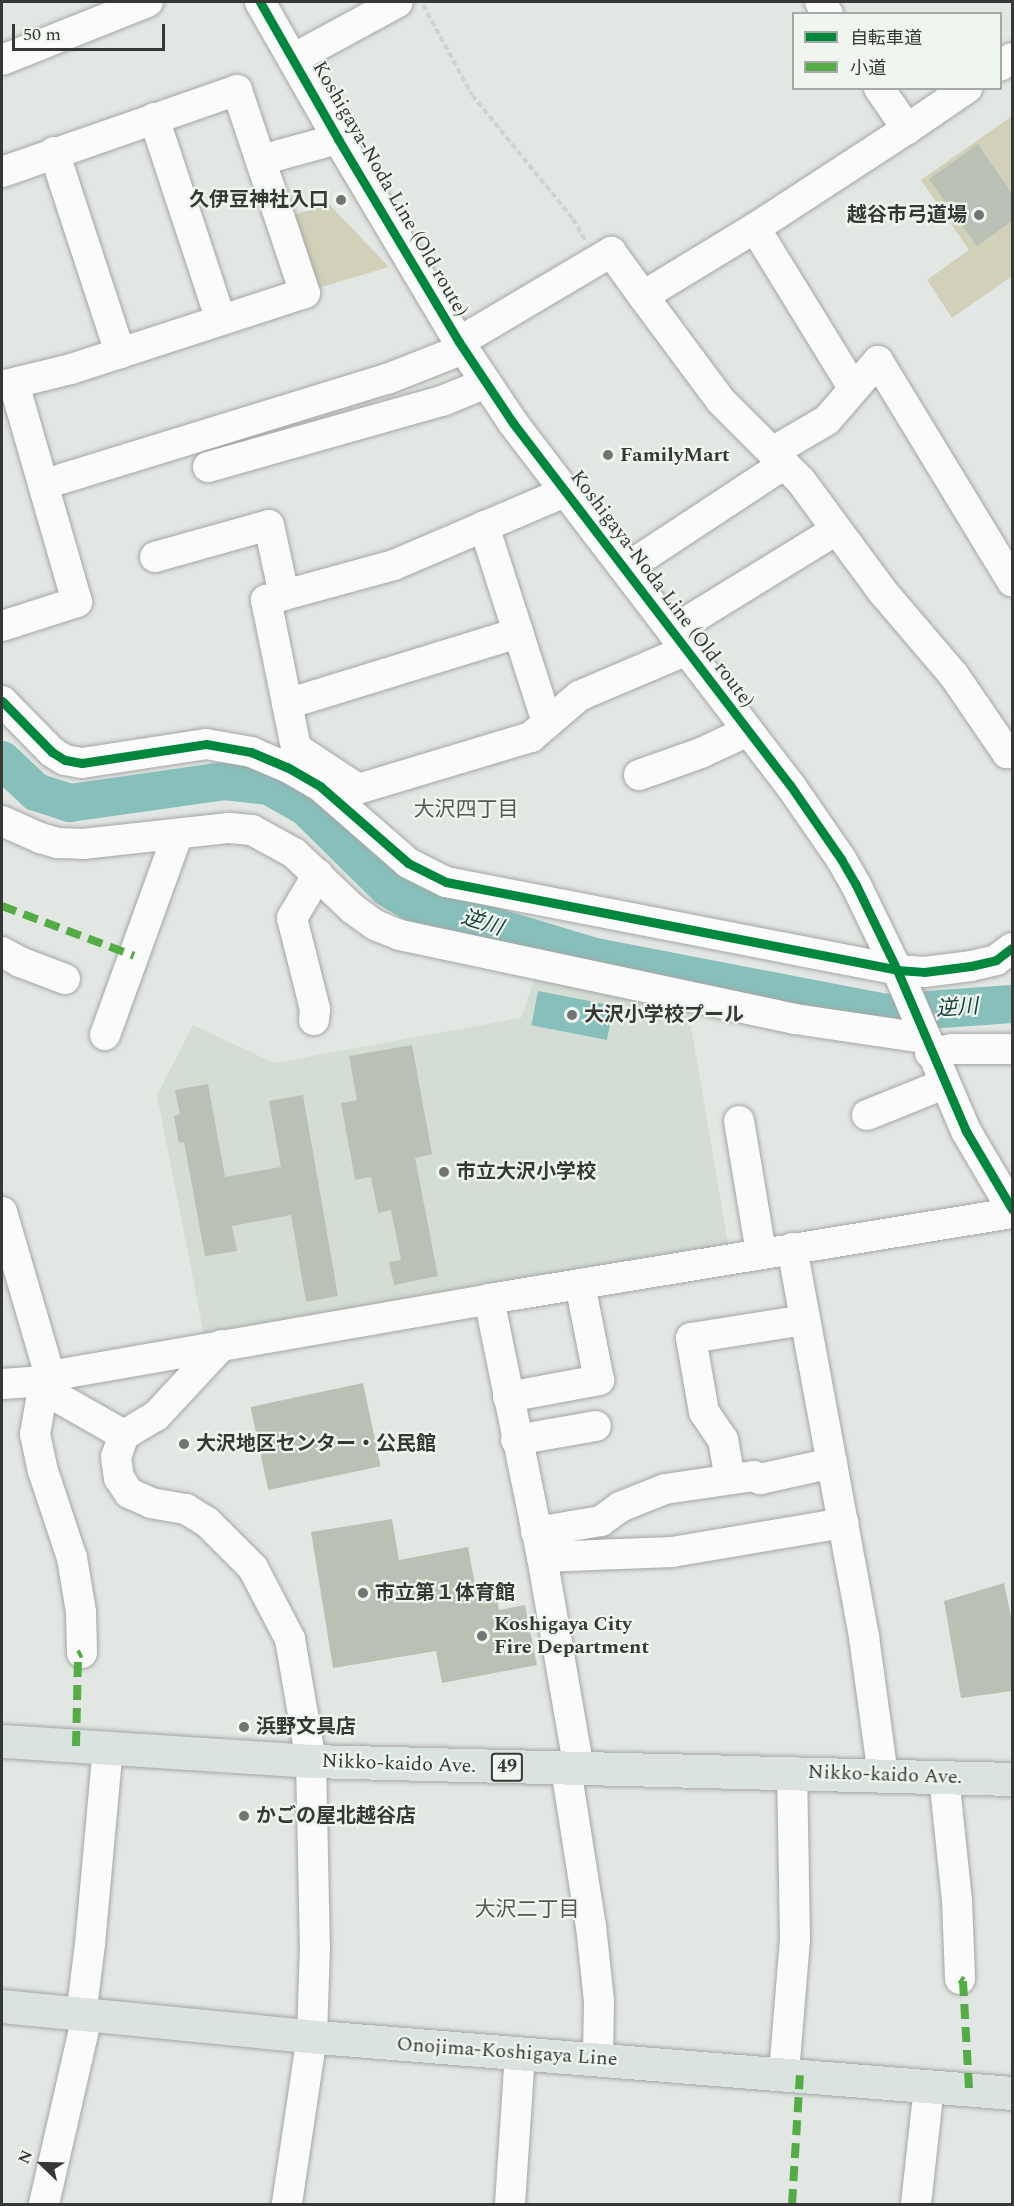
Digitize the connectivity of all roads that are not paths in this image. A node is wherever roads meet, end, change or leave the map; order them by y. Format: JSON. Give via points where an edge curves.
{"nodes":[{"id":1,"x":148,"y":2,"type":"edge"},
{"id":2,"x":260,"y":2,"type":"edge"},
{"id":3,"x":398,"y":2,"type":"edge"},
{"id":4,"x":293,"y":59,"type":"junction"},
{"id":5,"x":2,"y":60,"type":"edge"},
{"id":6,"x":880,"y":90,"type":"edge"},
{"id":7,"x":964,"y":90,"type":"edge"},
{"id":8,"x":154,"y":118,"type":"junction"},
{"id":9,"x":907,"y":129,"type":"junction"},
{"id":10,"x":338,"y":139,"type":"junction"},
{"id":11,"x":54,"y":152,"type":"junction"},
{"id":12,"x":261,"y":160,"type":"junction"},
{"id":13,"x":2,"y":172,"type":"edge"},
{"id":14,"x":755,"y":228,"type":"junction"},
{"id":15,"x":643,"y":296,"type":"junction"},
{"id":16,"x":221,"y":320,"type":"junction"},
{"id":17,"x":461,"y":345,"type":"junction"},
{"id":18,"x":120,"y":353,"type":"junction"},
{"id":19,"x":486,"y":383,"type":"junction"},
{"id":20,"x":8,"y":385,"type":"edge"},
{"id":21,"x":853,"y":387,"type":"junction"},
{"id":22,"x":774,"y":461,"type":"junction"},
{"id":23,"x":208,"y":466,"type":"dead end"},
{"id":24,"x":61,"y":478,"type":"dead end"},
{"id":25,"x":565,"y":492,"type":"junction"},
{"id":26,"x":484,"y":526,"type":"junction"},
{"id":27,"x":825,"y":537,"type":"dead end"},
{"id":28,"x":155,"y":557,"type":"dead end"},
{"id":29,"x":625,"y":569,"type":"junction"},
{"id":30,"x":1012,"y":580,"type":"edge"},
{"id":31,"x":284,"y":595,"type":"junction"},
{"id":32,"x":2,"y":626,"type":"edge"},
{"id":33,"x":518,"y":633,"type":"junction"},
{"id":34,"x":679,"y":640,"type":"junction"},
{"id":35,"x":2,"y":701,"type":"edge"},
{"id":36,"x":287,"y":704,"type":"junction"},
{"id":37,"x":547,"y":722,"type":"junction"},
{"id":38,"x":748,"y":731,"type":"junction"},
{"id":39,"x":1012,"y":749,"type":"edge"},
{"id":40,"x":639,"y":775,"type":"dead end"},
{"id":41,"x":2,"y":821,"type":"edge"},
{"id":42,"x":177,"y":836,"type":"junction"},
{"id":43,"x":318,"y":874,"type":"junction"},
{"id":44,"x":1012,"y":948,"type":"edge"},
{"id":45,"x":2,"y":952,"type":"edge"},
{"id":46,"x":899,"y":976,"type":"junction"},
{"id":47,"x":65,"y":979,"type":"dead end"},
{"id":48,"x":314,"y":1020,"type":"dead end"},
{"id":49,"x":105,"y":1035,"type":"dead end"},
{"id":50,"x":925,"y":1041,"type":"junction"},
{"id":51,"x":1012,"y":1049,"type":"edge"},
{"id":52,"x":944,"y":1084,"type":"junction"},
{"id":53,"x":867,"y":1115,"type":"dead end"},
{"id":54,"x":739,"y":1121,"type":"dead end"},
{"id":55,"x":1012,"y":1211,"type":"edge"},
{"id":56,"x":2,"y":1212,"type":"edge"},
{"id":57,"x":6,"y":1248,"type":"edge"},
{"id":58,"x":792,"y":1248,"type":"junction"},
{"id":59,"x":760,"y":1253,"type":"junction"},
{"id":60,"x":580,"y":1284,"type":"junction"},
{"id":61,"x":489,"y":1299,"type":"junction"},
{"id":62,"x":805,"y":1320,"type":"junction"},
{"id":63,"x":222,"y":1346,"type":"junction"},
{"id":64,"x":47,"y":1383,"type":"junction"},
{"id":65,"x":2,"y":1384,"type":"edge"},
{"id":66,"x":508,"y":1397,"type":"junction"},
{"id":67,"x":596,"y":1426,"type":"dead end"},
{"id":68,"x":124,"y":1435,"type":"junction"},
{"id":69,"x":516,"y":1440,"type":"junction"},
{"id":70,"x":832,"y":1463,"type":"junction"},
{"id":71,"x":730,"y":1479,"type":"junction"},
{"id":72,"x":844,"y":1523,"type":"junction"},
{"id":73,"x":539,"y":1544,"type":"junction"},
{"id":74,"x":82,"y":1653,"type":"dead end"},
{"id":75,"x":2,"y":1741,"type":"edge"},
{"id":76,"x":108,"y":1748,"type":"junction"},
{"id":77,"x":311,"y":1761,"type":"junction"},
{"id":78,"x":572,"y":1768,"type":"junction"},
{"id":79,"x":792,"y":1772,"type":"junction"},
{"id":80,"x":883,"y":1775,"type":"junction"},
{"id":81,"x":944,"y":1777,"type":"junction"},
{"id":82,"x":1012,"y":1779,"type":"edge"},
{"id":83,"x":960,"y":1979,"type":"dead end"},
{"id":84,"x":2,"y":2006,"type":"edge"},
{"id":85,"x":84,"y":2016,"type":"junction"},
{"id":86,"x":312,"y":2037,"type":"junction"},
{"id":87,"x":520,"y":2054,"type":"junction"},
{"id":88,"x":598,"y":2059,"type":"junction"},
{"id":89,"x":784,"y":2073,"type":"junction"},
{"id":90,"x":929,"y":2086,"type":"junction"},
{"id":91,"x":1012,"y":2093,"type":"edge"},
{"id":92,"x":44,"y":2205,"type":"edge"},
{"id":93,"x":287,"y":2205,"type":"edge"},
{"id":94,"x":510,"y":2205,"type":"edge"},
{"id":95,"x":916,"y":2205,"type":"edge"}],
"edges":[{"from":1,"to":5,"type":"street"},
{"from":2,"to":4,"type":"street","name":"Koshigaya-Noda Line (Old route)"},
{"from":3,"to":4,"type":"street"},
{"from":4,"to":10,"type":"street","name":"Koshigaya-Noda Line (Old route)"},
{"from":6,"to":9,"type":"street"},
{"from":7,"to":9,"type":"street"},
{"from":8,"to":11,"type":"street"},
{"from":8,"to":12,"type":"street","via":[[237,90]]},
{"from":8,"to":16,"type":"street"},
{"from":9,"to":14,"type":"street"},
{"from":10,"to":12,"type":"street"},
{"from":10,"to":17,"type":"street","name":"Koshigaya-Noda Line (Old route)"},
{"from":11,"to":13,"type":"street"},
{"from":11,"to":18,"type":"street"},
{"from":12,"to":16,"type":"street","via":[[305,293]]},
{"from":14,"to":15,"type":"street"},
{"from":14,"to":21,"type":"street"},
{"from":15,"to":17,"type":"street","via":[[611,252]]},
{"from":15,"to":22,"type":"street","via":[[721,400]]},
{"from":16,"to":18,"type":"street"},
{"from":17,"to":19,"type":"street","name":"Koshigaya-Noda Line (Old route)"},
{"from":17,"to":24,"type":"street","via":[[387,379]]},
{"from":18,"to":20,"type":"street"},
{"from":19,"to":23,"type":"street","via":[[442,401]]},
{"from":19,"to":25,"type":"street","name":"Koshigaya-Noda Line (Old route)"},
{"from":20,"to":32,"type":"street","via":[[77,602]]},
{"from":21,"to":22,"type":"street","via":[[827,420]]},
{"from":21,"to":30,"type":"street","via":[[878,361]]},
{"from":22,"to":29,"type":"street"},
{"from":22,"to":39,"type":"street","via":[[801,481],[882,591],[953,674],[1007,753]]},
{"from":25,"to":26,"type":"street"},
{"from":25,"to":29,"type":"street","name":"Koshigaya-Noda Line (Old route)"},
{"from":26,"to":31,"type":"street","via":[[394,565]]},
{"from":26,"to":33,"type":"street"},
{"from":27,"to":34,"type":"street"},
{"from":28,"to":31,"type":"street","via":[[269,525]]},
{"from":29,"to":34,"type":"street","name":"Koshigaya-Noda Line (Old route)"},
{"from":31,"to":36,"type":"street","via":[[266,600]]},
{"from":33,"to":36,"type":"street"},
{"from":33,"to":37,"type":"street"},
{"from":34,"to":37,"type":"street","via":[[579,696]]},
{"from":34,"to":38,"type":"street","name":"Koshigaya-Noda Line (Old route)"},
{"from":35,"to":46,"type":"street","via":[[52,752],[65,760],[82,763],[206,744],[251,752],[321,787],[408,863],[446,882]]},
{"from":36,"to":37,"type":"street","via":[[296,748],[358,789],[531,737]]},
{"from":38,"to":40,"type":"street"},
{"from":38,"to":46,"type":"street","name":"Koshigaya-Noda Line (Old route)","via":[[841,859]]},
{"from":41,"to":42,"type":"street","via":[[58,843]]},
{"from":42,"to":43,"type":"street","via":[[229,828],[252,830],[294,854]]},
{"from":42,"to":49,"type":"street"},
{"from":43,"to":48,"type":"street","via":[[292,918],[315,1010]]},
{"from":43,"to":50,"type":"street","via":[[353,909],[375,925],[400,935],[795,1019]]},
{"from":44,"to":46,"type":"street","via":[[996,960]]},
{"from":45,"to":47,"type":"street"},
{"from":46,"to":50,"type":"street","name":"Koshigaya-Noda Line (Old route)"},
{"from":50,"to":51,"type":"street","via":[[952,1049]]},
{"from":50,"to":52,"type":"street","name":"Koshigaya-Noda Line (Old route)"},
{"from":52,"to":53,"type":"street"},
{"from":52,"to":55,"type":"street","name":"Koshigaya-Noda Line (Old route)"},
{"from":54,"to":59,"type":"street"},
{"from":55,"to":58,"type":"street"},
{"from":56,"to":57,"type":"street"},
{"from":57,"to":64,"type":"street"},
{"from":58,"to":59,"type":"street"},
{"from":58,"to":62,"type":"street"},
{"from":59,"to":60,"type":"street"},
{"from":60,"to":61,"type":"street"},
{"from":60,"to":66,"type":"street","via":[[599,1380]]},
{"from":61,"to":63,"type":"street"},
{"from":61,"to":66,"type":"street"},
{"from":62,"to":70,"type":"street"},
{"from":62,"to":71,"type":"street","via":[[692,1338],[704,1413],[723,1440]]},
{"from":63,"to":64,"type":"street"},
{"from":63,"to":68,"type":"street","via":[[156,1416]]},
{"from":64,"to":65,"type":"street"},
{"from":64,"to":68,"type":"street"},
{"from":64,"to":74,"type":"street","via":[[35,1434],[72,1558],[81,1612]]},
{"from":66,"to":69,"type":"street"},
{"from":67,"to":69,"type":"street"},
{"from":68,"to":77,"type":"street","via":[[116,1457],[119,1478],[129,1493],[151,1503],[186,1509],[207,1522],[253,1568],[290,1640]]},
{"from":69,"to":73,"type":"street"},
{"from":70,"to":71,"type":"street","via":[[759,1479]]},
{"from":70,"to":72,"type":"street"},
{"from":71,"to":73,"type":"street","via":[[664,1489],[620,1507],[601,1521]]},
{"from":72,"to":73,"type":"street","via":[[672,1552]]},
{"from":72,"to":80,"type":"street"},
{"from":73,"to":78,"type":"street"},
{"from":75,"to":76,"type":"main road","name":"Nikko-kaido Ave.","number":"49"},
{"from":76,"to":77,"type":"main road","name":"Nikko-kaido Ave.","number":"49"},
{"from":76,"to":85,"type":"street"},
{"from":77,"to":78,"type":"main road","name":"Nikko-kaido Ave.","number":"49"},
{"from":77,"to":86,"type":"street","via":[[316,1873]]},
{"from":78,"to":79,"type":"main road","name":"Nikko-kaido Ave.","number":"49"},
{"from":78,"to":88,"type":"street","via":[[599,2001]]},
{"from":79,"to":80,"type":"main road","name":"Nikko-kaido Ave.","number":"49"},
{"from":79,"to":89,"type":"street","via":[[795,1939]]},
{"from":80,"to":81,"type":"main road","name":"Nikko-kaido Ave.","number":"49"},
{"from":81,"to":82,"type":"main road","name":"Nikko-kaido Ave.","number":"49"},
{"from":81,"to":83,"type":"street","via":[[957,1900]]},
{"from":84,"to":85,"type":"main road","name":"Onojima-Koshigaya Line"},
{"from":85,"to":86,"type":"main road","name":"Onojima-Koshigaya Line"},
{"from":85,"to":92,"type":"street"},
{"from":86,"to":87,"type":"main road","name":"Onojima-Koshigaya Line"},
{"from":86,"to":93,"type":"street"},
{"from":87,"to":88,"type":"main road","name":"Onojima-Koshigaya Line"},
{"from":87,"to":94,"type":"street"},
{"from":88,"to":89,"type":"main road","name":"Onojima-Koshigaya Line"},
{"from":89,"to":90,"type":"main road","name":"Onojima-Koshigaya Line"},
{"from":90,"to":91,"type":"main road","name":"Onojima-Koshigaya Line"},
{"from":90,"to":95,"type":"street"}]}
